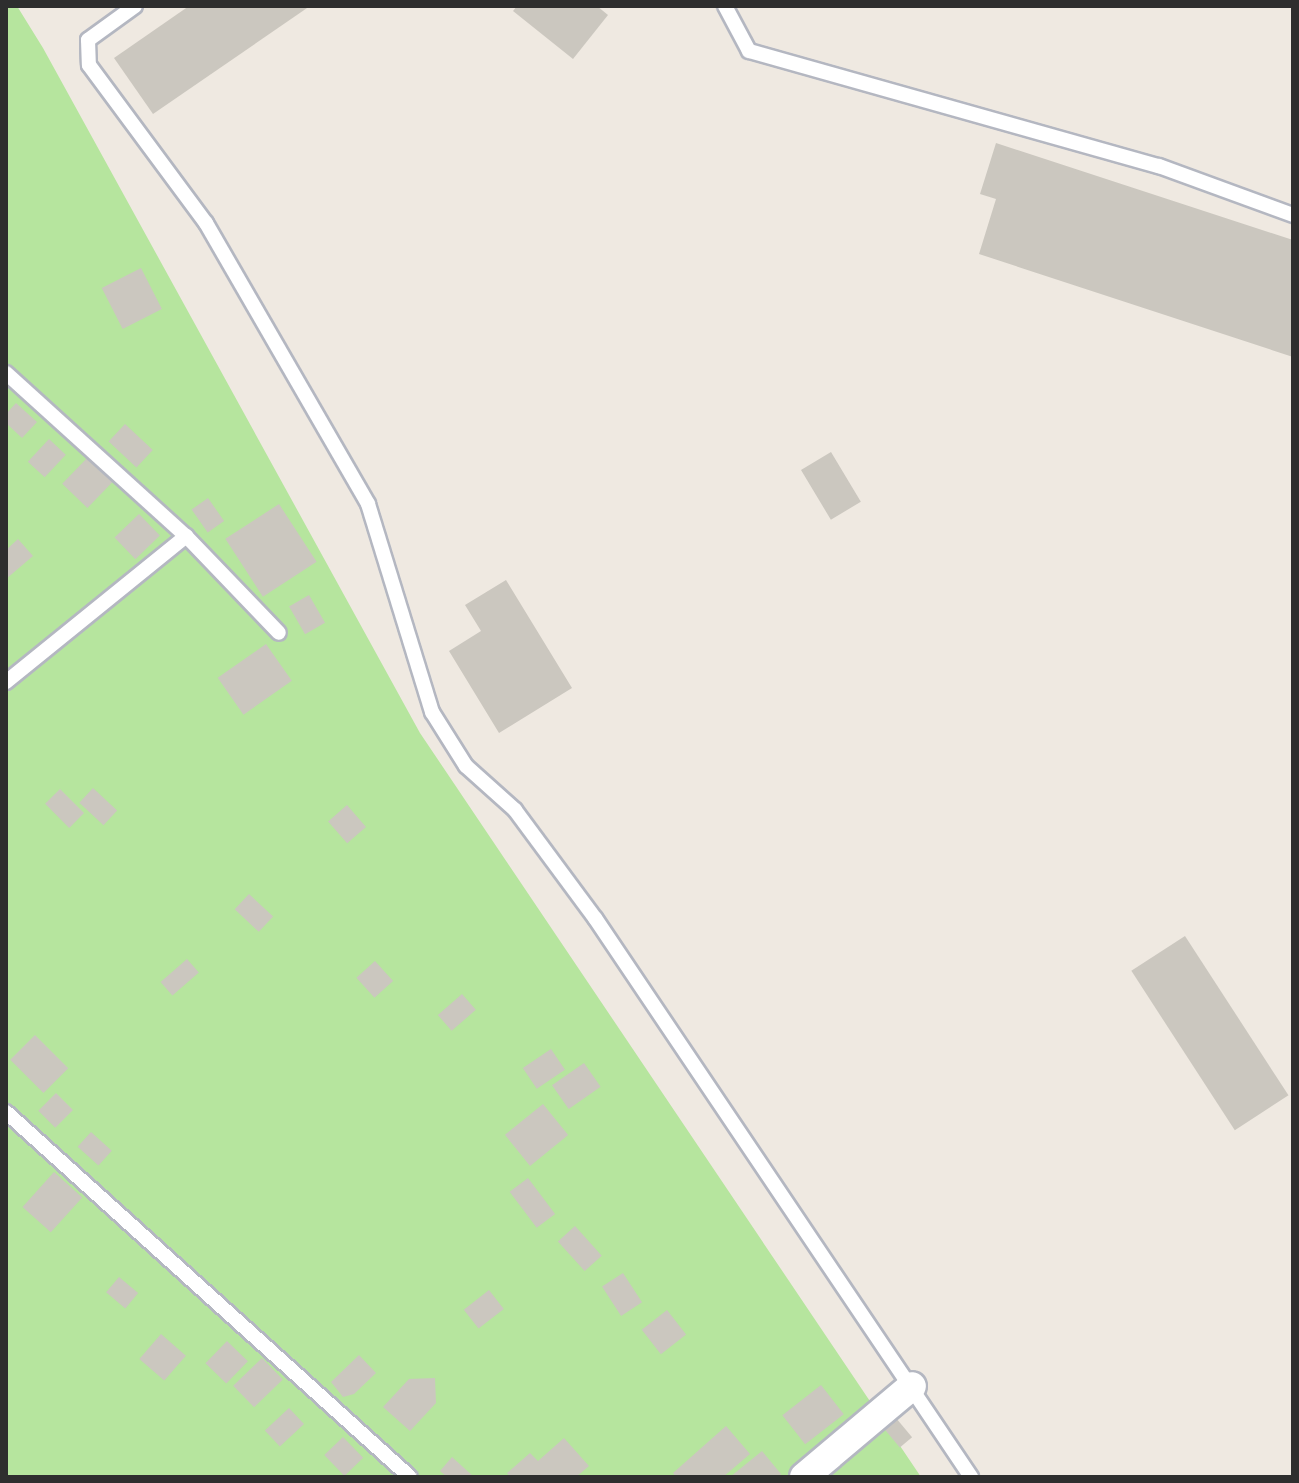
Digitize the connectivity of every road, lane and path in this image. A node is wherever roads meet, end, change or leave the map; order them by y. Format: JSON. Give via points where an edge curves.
{"nodes":[{"id":1,"x":135,"y":6,"type":"edge"},
{"id":2,"x":725,"y":6,"type":"edge"},
{"id":3,"x":1293,"y":215,"type":"edge"},
{"id":4,"x":6,"y":373,"type":"edge"},
{"id":5,"x":186,"y":536,"type":"junction"},
{"id":6,"x":279,"y":633,"type":"dead end"},
{"id":7,"x":6,"y":682,"type":"edge"},
{"id":8,"x":6,"y":1112,"type":"edge"},
{"id":9,"x":912,"y":1386,"type":"junction"},
{"id":10,"x":410,"y":1477,"type":"edge"},
{"id":11,"x":804,"y":1477,"type":"edge"},
{"id":12,"x":971,"y":1477,"type":"edge"}],
"edges":[{"from":1,"to":9,"type":"lane","via":[[88,40],[89,65],[206,223],[368,504],[432,712],[466,766],[515,810],[595,918]]},
{"from":2,"to":3,"type":"lane","via":[[749,51],[1159,166]]},
{"from":4,"to":5,"type":"lane"},
{"from":5,"to":6,"type":"lane"},
{"from":5,"to":7,"type":"lane"},
{"from":8,"to":10,"type":"lane"},
{"from":9,"to":11,"type":"street"},
{"from":9,"to":12,"type":"lane"}]}
